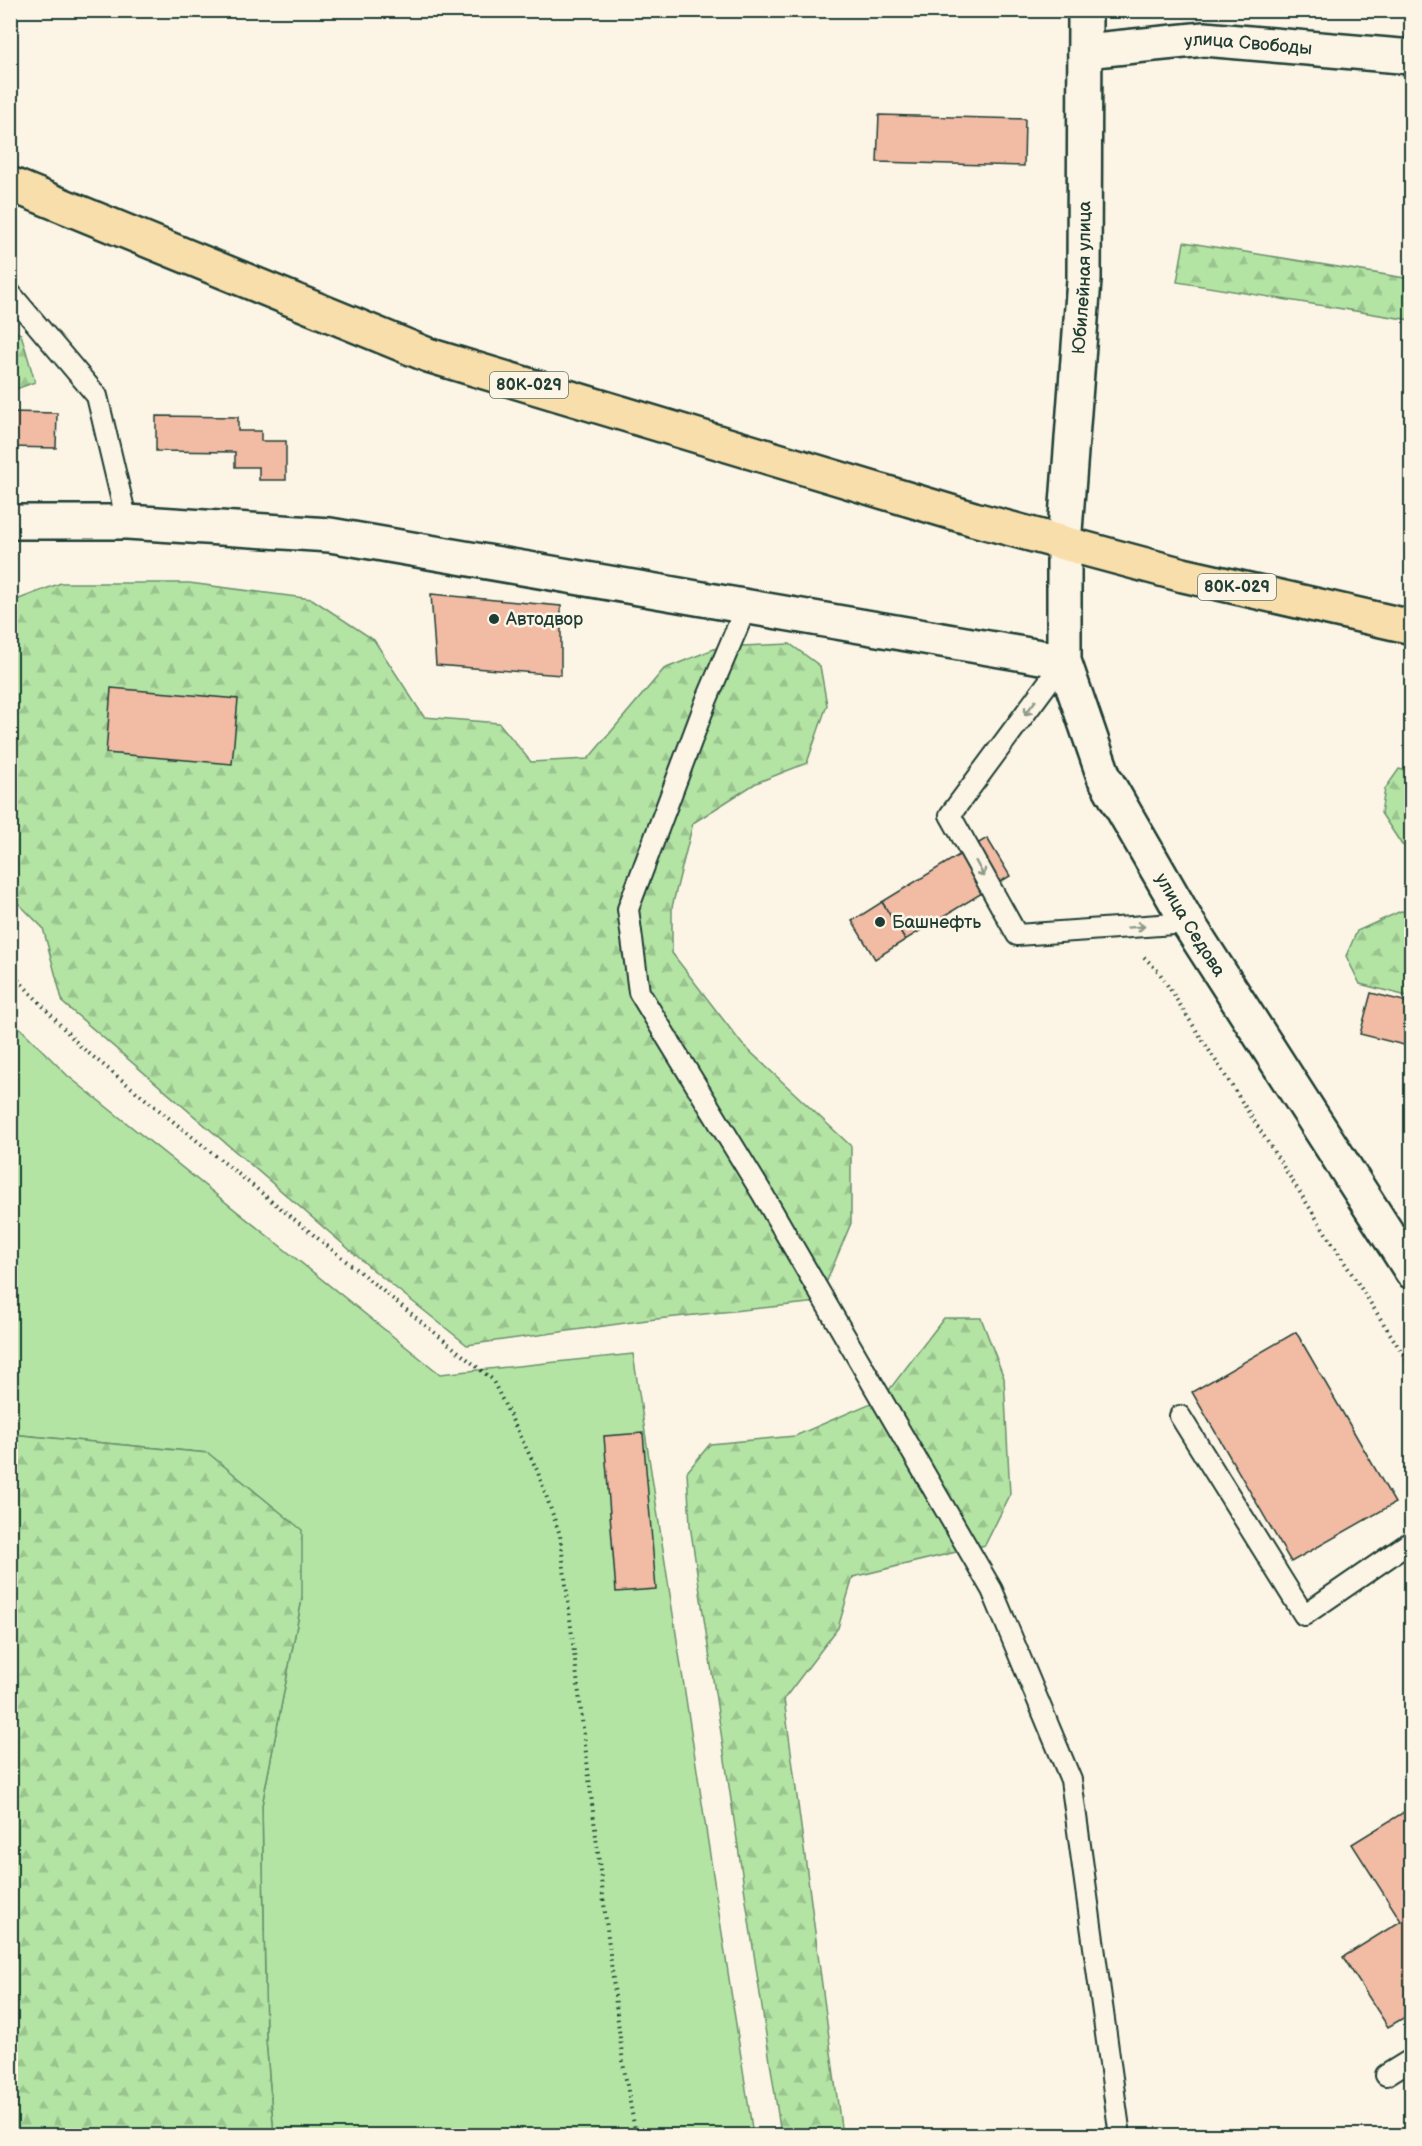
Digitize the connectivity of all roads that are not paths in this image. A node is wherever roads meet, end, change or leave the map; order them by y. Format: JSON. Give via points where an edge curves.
{"nodes":[{"id":1,"x":1085,"y":10,"type":"edge"},
{"id":2,"x":1085,"y":51,"type":"junction"},
{"id":3,"x":1412,"y":57,"type":"edge"},
{"id":4,"x":10,"y":184,"type":"edge"},
{"id":5,"x":10,"y":293,"type":"edge"},
{"id":6,"x":10,"y":522,"type":"edge"},
{"id":7,"x":127,"y":522,"type":"junction"},
{"id":8,"x":1064,"y":544,"type":"junction"},
{"id":9,"x":747,"y":607,"type":"junction"},
{"id":10,"x":1412,"y":627,"type":"edge"},
{"id":11,"x":1064,"y":661,"type":"junction"},
{"id":12,"x":1188,"y":923,"type":"junction"},
{"id":13,"x":1412,"y":1272,"type":"edge"},
{"id":14,"x":1180,"y":1416,"type":"dead end"},
{"id":15,"x":1412,"y":1541,"type":"edge"},
{"id":16,"x":1412,"y":2059,"type":"edge"},
{"id":17,"x":1386,"y":2074,"type":"dead end"},
{"id":18,"x":1120,"y":2136,"type":"edge"}],
"edges":[{"from":1,"to":2,"type":"street","name":"Юбилейная улица"},
{"from":2,"to":3,"type":"street","name":"улица Свободы","via":[[1204,39]]},
{"from":2,"to":8,"type":"street","name":"Юбилейная улица","via":[[1084,280]]},
{"from":4,"to":8,"type":"main road","number":"80К-029","via":[[428,355]]},
{"from":5,"to":7,"type":"lane","via":[[97,396]]},
{"from":6,"to":7,"type":"street"},
{"from":7,"to":9,"type":"street","via":[[330,535]]},
{"from":8,"to":10,"type":"main road","number":"80К-029"},
{"from":8,"to":11,"type":"street","name":"улица Седова"},
{"from":9,"to":11,"type":"street"},
{"from":9,"to":18,"type":"lane","via":[[707,699],[628,909],[639,992],[762,1193],[997,1601],[1071,1780]]},
{"from":11,"to":12,"type":"street","name":"улица Седова","via":[[1104,777]]},
{"from":11,"to":12,"type":"lane","one_way":true,"via":[[950,815],[1017,935]]},
{"from":12,"to":13,"type":"street","name":"улица Седова"},
{"from":14,"to":15,"type":"lane","via":[[1304,1615]]},
{"from":16,"to":17,"type":"lane"}]}
